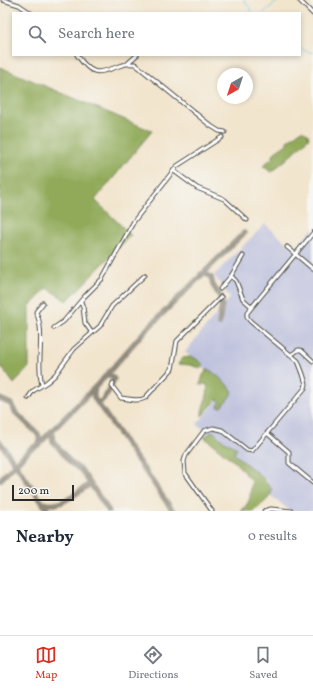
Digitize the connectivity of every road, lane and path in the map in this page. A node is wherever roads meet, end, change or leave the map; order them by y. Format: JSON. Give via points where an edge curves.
{"nodes":[{"id":1,"x":3,"y":0,"type":"edge"},
{"id":2,"x":299,"y":0,"type":"edge"},
{"id":3,"x":30,"y":12,"type":"edge"},
{"id":4,"x":313,"y":14,"type":"edge"},
{"id":5,"x":78,"y":56,"type":"edge"},
{"id":6,"x":136,"y":56,"type":"edge"},
{"id":7,"x":128,"y":63,"type":"junction"},
{"id":8,"x":225,"y":132,"type":"dead end"},
{"id":9,"x":222,"y":137,"type":"dead end"},
{"id":10,"x":174,"y":171,"type":"junction"},
{"id":11,"x":247,"y":220,"type":"dead end"},
{"id":12,"x":313,"y":233,"type":"edge"},
{"id":13,"x":287,"y":247,"type":"dead end"},
{"id":14,"x":295,"y":255,"type":"junction"},
{"id":15,"x":243,"y":256,"type":"dead end"},
{"id":16,"x":313,"y":269,"type":"edge"},
{"id":17,"x":145,"y":275,"type":"dead end"},
{"id":18,"x":231,"y":276,"type":"junction"},
{"id":19,"x":220,"y":289,"type":"dead end"},
{"id":20,"x":221,"y":297,"type":"dead end"},
{"id":21,"x":81,"y":302,"type":"junction"},
{"id":22,"x":43,"y":303,"type":"dead end"},
{"id":23,"x":252,"y":308,"type":"junction"},
{"id":24,"x":54,"y":328,"type":"dead end"},
{"id":25,"x":92,"y":333,"type":"junction"},
{"id":26,"x":291,"y":354,"type":"junction"},
{"id":27,"x":313,"y":361,"type":"edge"},
{"id":28,"x":113,"y":383,"type":"dead end"},
{"id":29,"x":42,"y":385,"type":"junction"},
{"id":30,"x":28,"y":398,"type":"dead end"},
{"id":31,"x":267,"y":433,"type":"junction"},
{"id":32,"x":313,"y":483,"type":"edge"},
{"id":33,"x":212,"y":511,"type":"edge"},
{"id":34,"x":264,"y":511,"type":"edge"},
{"id":35,"x":292,"y":511,"type":"edge"}],
"edges":[{"from":1,"to":3,"type":"street","via":[[19,5]]},
{"from":2,"to":4,"type":"street"},
{"from":5,"to":7,"type":"street","via":[[86,68],[93,72],[110,70]]},
{"from":6,"to":7,"type":"street"},
{"from":7,"to":8,"type":"street","via":[[137,66],[211,126]]},
{"from":9,"to":10,"type":"street","via":[[180,164]]},
{"from":10,"to":11,"type":"street","via":[[197,188],[224,198]]},
{"from":10,"to":21,"type":"street","via":[[134,221],[102,279]]},
{"from":12,"to":14,"type":"street"},
{"from":13,"to":14,"type":"street"},
{"from":14,"to":16,"type":"street"},
{"from":14,"to":23,"type":"street"},
{"from":15,"to":18,"type":"street"},
{"from":17,"to":25,"type":"street","via":[[112,306],[100,326]]},
{"from":18,"to":19,"type":"street"},
{"from":18,"to":23,"type":"street","via":[[243,298]]},
{"from":20,"to":28,"type":"street","via":[[177,341],[172,369],[145,398],[121,398],[112,386]]},
{"from":21,"to":24,"type":"street"},
{"from":21,"to":25,"type":"street","via":[[85,323]]},
{"from":22,"to":29,"type":"street","via":[[36,312],[40,321],[39,370]]},
{"from":23,"to":26,"type":"street","via":[[247,313],[250,320]]},
{"from":25,"to":29,"type":"street","via":[[74,349],[51,380]]},
{"from":26,"to":27,"type":"street","via":[[301,350]]},
{"from":26,"to":31,"type":"street","via":[[298,361],[305,388]]},
{"from":29,"to":30,"type":"street"},
{"from":31,"to":32,"type":"street","via":[[289,452],[289,463]]},
{"from":31,"to":33,"type":"street","via":[[254,449],[249,451],[222,430],[210,428],[204,431],[189,450],[184,458],[184,471]]},
{"from":34,"to":35,"type":"street"}]}
